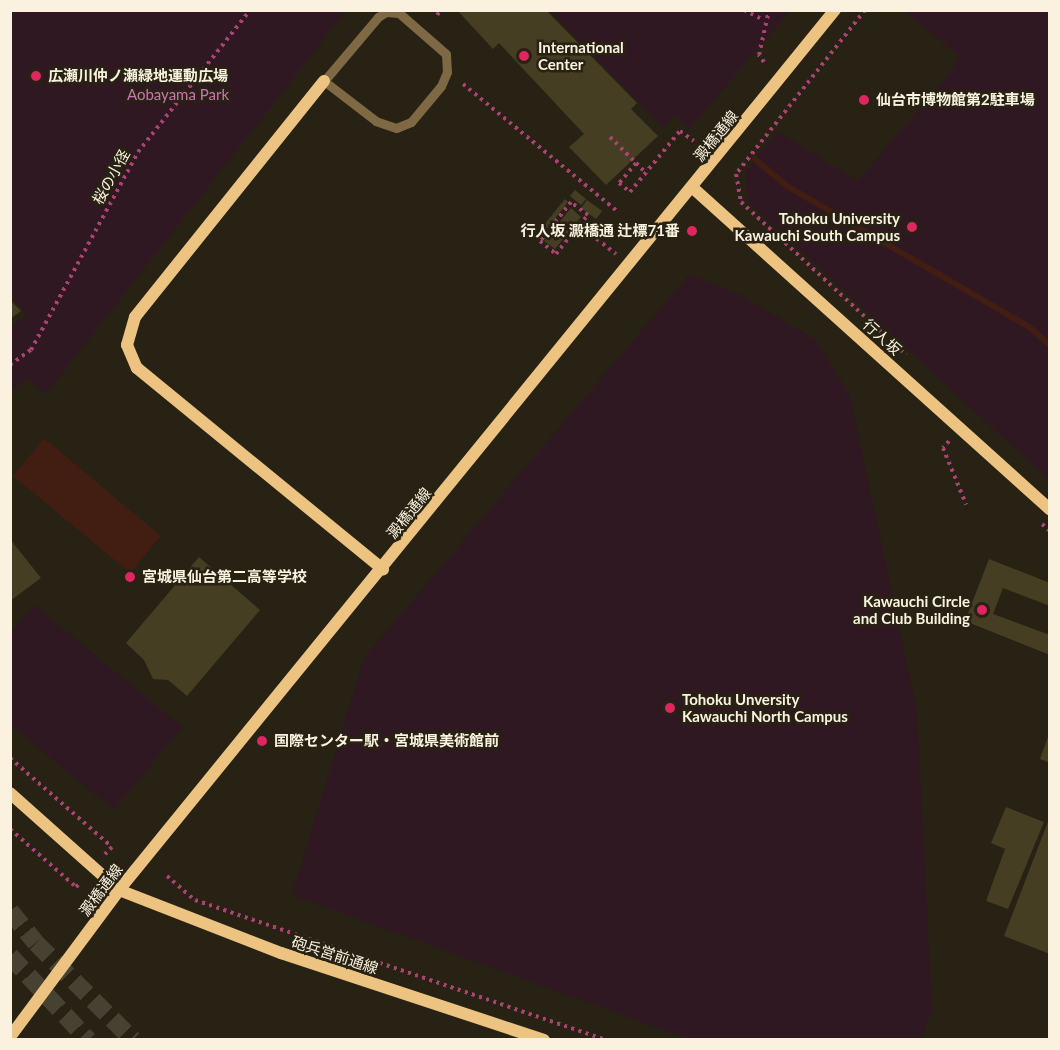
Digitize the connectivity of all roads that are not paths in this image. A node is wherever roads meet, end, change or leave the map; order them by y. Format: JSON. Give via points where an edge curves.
{"nodes":[{"id":1,"x":835,"y":10,"type":"edge"},
{"id":2,"x":324,"y":81,"type":"junction"},
{"id":3,"x":693,"y":188,"type":"junction"},
{"id":4,"x":1050,"y":509,"type":"edge"},
{"id":5,"x":382,"y":569,"type":"junction"},
{"id":6,"x":10,"y":793,"type":"edge"},
{"id":7,"x":119,"y":890,"type":"junction"},
{"id":8,"x":10,"y":1037,"type":"edge"},
{"id":9,"x":544,"y":1040,"type":"edge"}],
"edges":[{"from":1,"to":3,"type":"street","name":"澱橋通線"},
{"from":2,"to":2,"type":"lane","via":[[378,16],[386,12],[399,13],[446,54],[447,72],[441,86],[411,122],[396,128],[376,121]]},
{"from":2,"to":5,"type":"street","via":[[135,317],[127,345],[137,368]]},
{"from":3,"to":4,"type":"street","name":"行人坂"},
{"from":3,"to":5,"type":"street","name":"澱橋通線"},
{"from":5,"to":7,"type":"street","name":"澱橋通線"},
{"from":6,"to":7,"type":"street"},
{"from":7,"to":8,"type":"street","name":"澱橋通線"},
{"from":7,"to":9,"type":"street","name":"砲兵営前通線","via":[[281,953]]}]}
